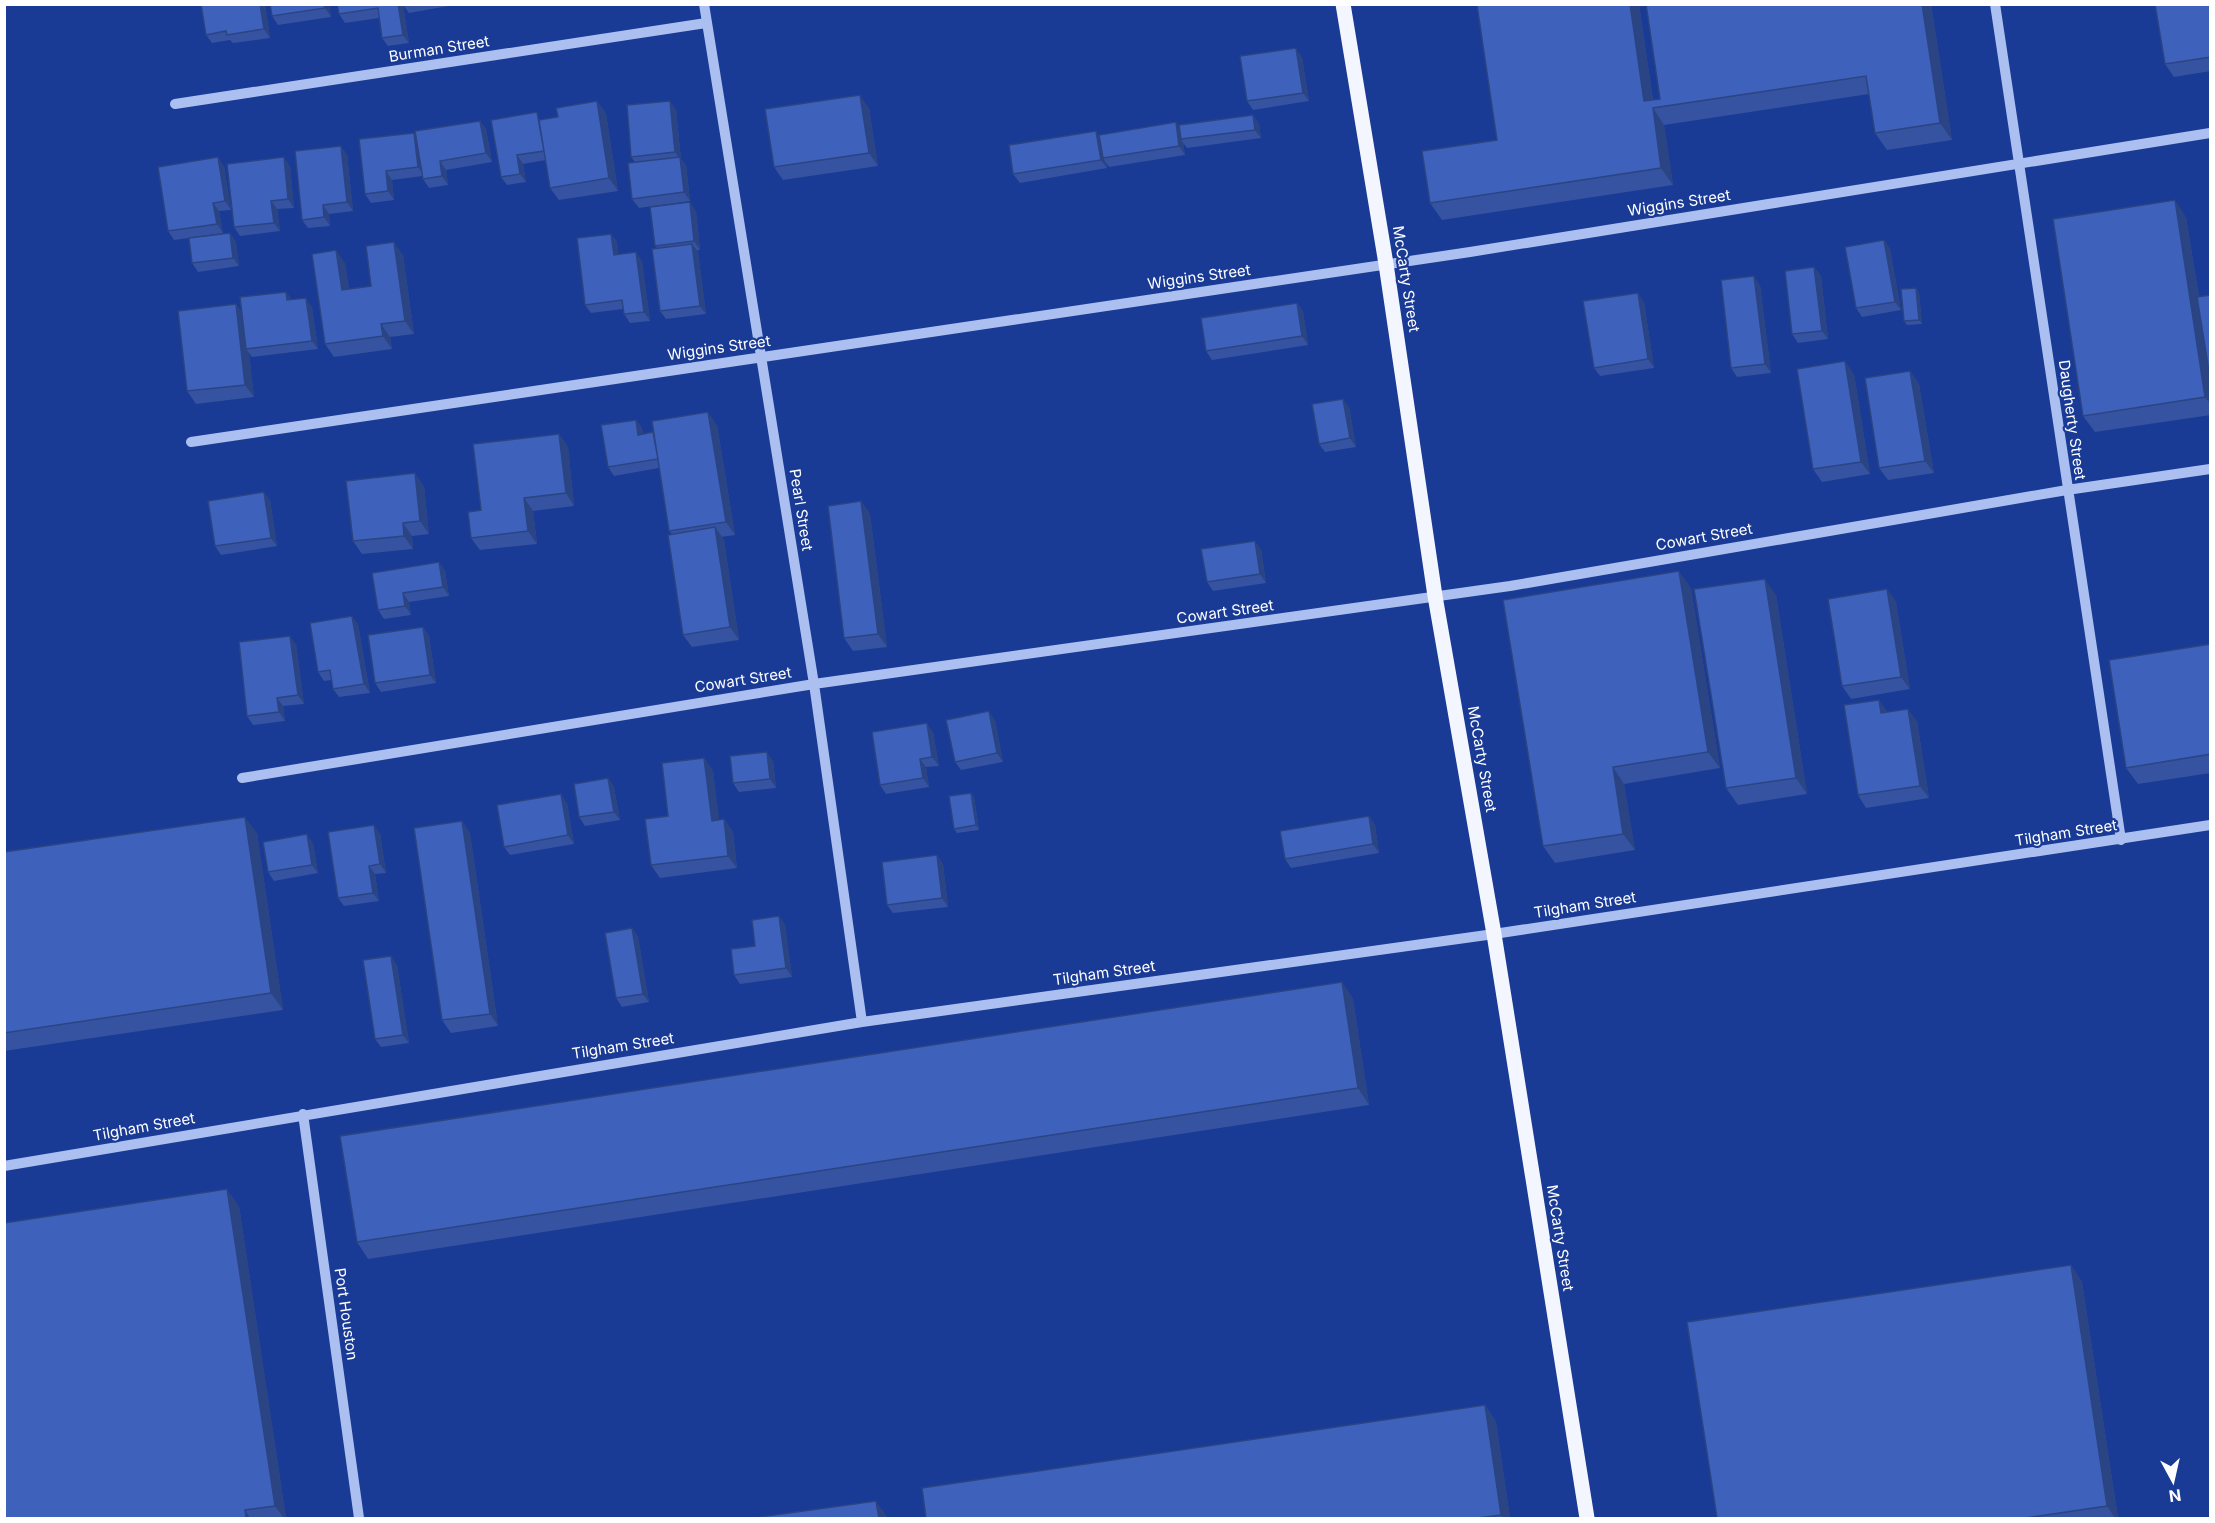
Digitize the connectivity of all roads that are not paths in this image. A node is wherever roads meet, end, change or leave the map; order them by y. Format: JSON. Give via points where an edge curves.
{"nodes":[{"id":1,"x":704,"y":4,"type":"edge"},
{"id":2,"x":1343,"y":4,"type":"edge"},
{"id":3,"x":1995,"y":4,"type":"edge"},
{"id":4,"x":706,"y":23,"type":"junction"},
{"id":5,"x":176,"y":104,"type":"dead end"},
{"id":6,"x":2211,"y":133,"type":"edge"},
{"id":7,"x":2020,"y":162,"type":"junction"},
{"id":8,"x":1386,"y":264,"type":"junction"},
{"id":9,"x":761,"y":357,"type":"junction"},
{"id":10,"x":191,"y":442,"type":"dead end"},
{"id":11,"x":2211,"y":469,"type":"edge"},
{"id":12,"x":2067,"y":490,"type":"junction"},
{"id":13,"x":1435,"y":596,"type":"junction"},
{"id":14,"x":814,"y":684,"type":"junction"},
{"id":15,"x":242,"y":778,"type":"dead end"},
{"id":16,"x":2211,"y":825,"type":"edge"},
{"id":17,"x":2121,"y":840,"type":"junction"},
{"id":18,"x":1494,"y":934,"type":"junction"},
{"id":19,"x":862,"y":1022,"type":"junction"},
{"id":20,"x":303,"y":1114,"type":"junction"},
{"id":21,"x":4,"y":1166,"type":"edge"},
{"id":22,"x":359,"y":1518,"type":"edge"},
{"id":23,"x":1587,"y":1518,"type":"edge"}],
"edges":[{"from":1,"to":4,"type":"street","name":"Pearl Street"},
{"from":2,"to":8,"type":"main road","name":"McCarty Street"},
{"from":3,"to":7,"type":"street","name":"Daugherty Street"},
{"from":4,"to":5,"type":"street","name":"Burman Street"},
{"from":4,"to":9,"type":"street","name":"Pearl Street"},
{"from":6,"to":7,"type":"street","name":"Wiggins Street"},
{"from":7,"to":8,"type":"street","name":"Wiggins Street"},
{"from":7,"to":12,"type":"street","name":"Daugherty Street"},
{"from":8,"to":9,"type":"street","name":"Wiggins Street"},
{"from":8,"to":13,"type":"main road","name":"McCarty Street"},
{"from":9,"to":10,"type":"street","name":"Wiggins Street"},
{"from":9,"to":14,"type":"street","name":"Pearl Street"},
{"from":11,"to":12,"type":"street","name":"Cowart Street"},
{"from":12,"to":13,"type":"street","name":"Cowart Street"},
{"from":12,"to":17,"type":"street","name":"Daugherty Street"},
{"from":13,"to":14,"type":"street","name":"Cowart Street"},
{"from":13,"to":18,"type":"main road","name":"McCarty Street"},
{"from":14,"to":15,"type":"street","name":"Cowart Street"},
{"from":14,"to":19,"type":"street","name":"Pearl Street"},
{"from":16,"to":17,"type":"street","name":"Tilgham Street"},
{"from":17,"to":18,"type":"street","name":"Tilgham Street"},
{"from":18,"to":19,"type":"street","name":"Tilgham Street"},
{"from":18,"to":23,"type":"main road","name":"McCarty Street"},
{"from":19,"to":20,"type":"street","name":"Tilgham Street"},
{"from":20,"to":21,"type":"street","name":"Tilgham Street"},
{"from":20,"to":22,"type":"street","name":"Port Houston"}]}
